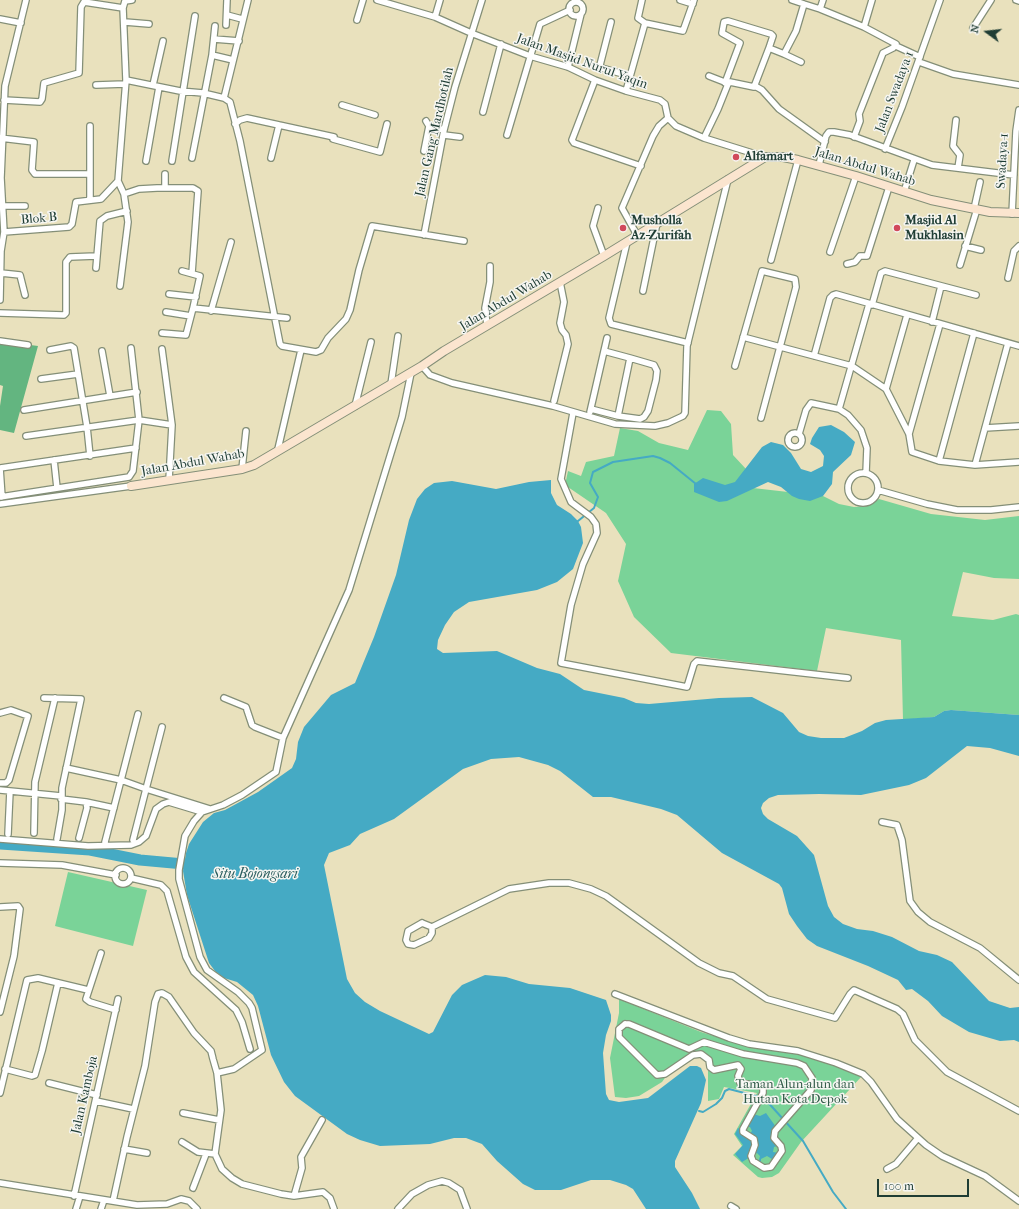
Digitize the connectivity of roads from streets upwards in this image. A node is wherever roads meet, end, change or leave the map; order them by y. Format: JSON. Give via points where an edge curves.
{"nodes":[{"id":1,"x":26,"y":0,"type":"edge"},
{"id":2,"x":132,"y":0,"type":"edge"},
{"id":3,"x":228,"y":0,"type":"edge"},
{"id":4,"x":248,"y":0,"type":"edge"},
{"id":5,"x":363,"y":0,"type":"edge"},
{"id":6,"x":377,"y":0,"type":"edge"},
{"id":7,"x":440,"y":0,"type":"edge"},
{"id":8,"x":482,"y":0,"type":"edge"},
{"id":9,"x":642,"y":0,"type":"edge"},
{"id":10,"x":680,"y":0,"type":"edge"},
{"id":11,"x":792,"y":0,"type":"edge"},
{"id":12,"x":823,"y":0,"type":"edge"},
{"id":13,"x":872,"y":0,"type":"edge"},
{"id":14,"x":940,"y":0,"type":"edge"},
{"id":15,"x":991,"y":0,"type":"edge"},
{"id":16,"x":1016,"y":0,"type":"edge"},
{"id":17,"x":87,"y":1,"type":"edge"},
{"id":18,"x":1019,"y":1,"type":"edge"},
{"id":19,"x":583,"y":2,"type":"edge"},
{"id":20,"x":693,"y":2,"type":"edge"},
{"id":21,"x":804,"y":4,"type":"junction"},
{"id":22,"x":123,"y":8,"type":"junction"},
{"id":23,"x":820,"y":9,"type":"junction"},
{"id":24,"x":570,"y":10,"type":"junction"},
{"id":25,"x":581,"y":14,"type":"junction"},
{"id":26,"x":227,"y":15,"type":"junction"},
{"id":27,"x":195,"y":16,"type":"dead end"},
{"id":28,"x":436,"y":17,"type":"junction"},
{"id":29,"x":0,"y":19,"type":"edge"},
{"id":30,"x":242,"y":19,"type":"junction"},
{"id":31,"x":357,"y":20,"type":"dead end"},
{"id":32,"x":124,"y":22,"type":"junction"},
{"id":33,"x":611,"y":22,"type":"dead end"},
{"id":34,"x":21,"y":23,"type":"junction"},
{"id":35,"x":645,"y":23,"type":"junction"},
{"id":36,"x":149,"y":24,"type":"dead end"},
{"id":37,"x":226,"y":25,"type":"dead end"},
{"id":38,"x":215,"y":26,"type":"dead end"},
{"id":39,"x":864,"y":27,"type":"junction"},
{"id":40,"x":973,"y":28,"type":"dead end"},
{"id":41,"x":471,"y":33,"type":"junction"},
{"id":42,"x":214,"y":39,"type":"junction"},
{"id":43,"x":163,"y":41,"type":"dead end"},
{"id":44,"x":239,"y":42,"type":"junction"},
{"id":45,"x":501,"y":44,"type":"junction"},
{"id":46,"x":896,"y":46,"type":"junction"},
{"id":47,"x":769,"y":48,"type":"junction"},
{"id":48,"x":784,"y":54,"type":"junction"},
{"id":49,"x":212,"y":55,"type":"junction"},
{"id":50,"x":530,"y":56,"type":"junction"},
{"id":51,"x":919,"y":59,"type":"junction"},
{"id":52,"x":234,"y":60,"type":"junction"},
{"id":53,"x":801,"y":62,"type":"dead end"},
{"id":54,"x":568,"y":68,"type":"junction"},
{"id":55,"x":630,"y":76,"type":"junction"},
{"id":56,"x":709,"y":76,"type":"dead end"},
{"id":57,"x":595,"y":80,"type":"junction"},
{"id":58,"x":126,"y":82,"type":"junction"},
{"id":59,"x":726,"y":83,"type":"junction"},
{"id":60,"x":96,"y":85,"type":"dead end"},
{"id":61,"x":153,"y":85,"type":"junction"},
{"id":62,"x":1019,"y":85,"type":"edge"},
{"id":63,"x":3,"y":86,"type":"edge"},
{"id":64,"x":755,"y":86,"type":"junction"},
{"id":65,"x":159,"y":87,"type":"junction"},
{"id":66,"x":182,"y":91,"type":"junction"},
{"id":67,"x":626,"y":91,"type":"junction"},
{"id":68,"x":205,"y":93,"type":"junction"},
{"id":69,"x":224,"y":98,"type":"junction"},
{"id":70,"x":4,"y":100,"type":"junction"},
{"id":71,"x":342,"y":105,"type":"dead end"},
{"id":72,"x":1019,"y":110,"type":"edge"},
{"id":73,"x":483,"y":112,"type":"dead end"},
{"id":74,"x":375,"y":115,"type":"dead end"},
{"id":75,"x":668,"y":118,"type":"junction"},
{"id":76,"x":956,"y":120,"type":"dead end"},
{"id":77,"x":235,"y":124,"type":"junction"},
{"id":78,"x":387,"y":124,"type":"dead end"},
{"id":79,"x":279,"y":125,"type":"junction"},
{"id":80,"x":90,"y":126,"type":"dead end"},
{"id":81,"x":444,"y":133,"type":"junction"},
{"id":82,"x":507,"y":135,"type":"dead end"},
{"id":83,"x":460,"y":137,"type":"dead end"},
{"id":84,"x":854,"y":137,"type":"junction"},
{"id":85,"x":2,"y":138,"type":"edge"},
{"id":86,"x":704,"y":138,"type":"junction"},
{"id":87,"x":825,"y":142,"type":"junction"},
{"id":88,"x":885,"y":149,"type":"junction"},
{"id":89,"x":424,"y":151,"type":"dead end"},
{"id":90,"x":765,"y":157,"type":"junction"},
{"id":91,"x":192,"y":158,"type":"dead end"},
{"id":92,"x":270,"y":158,"type":"dead end"},
{"id":93,"x":798,"y":160,"type":"junction"},
{"id":94,"x":914,"y":160,"type":"junction"},
{"id":95,"x":146,"y":161,"type":"dead end"},
{"id":96,"x":172,"y":161,"type":"dead end"},
{"id":97,"x":818,"y":165,"type":"junction"},
{"id":98,"x":641,"y":166,"type":"junction"},
{"id":99,"x":958,"y":168,"type":"junction"},
{"id":100,"x":90,"y":174,"type":"junction"},
{"id":101,"x":165,"y":174,"type":"dead end"},
{"id":102,"x":856,"y":176,"type":"junction"},
{"id":103,"x":728,"y":179,"type":"junction"},
{"id":104,"x":1014,"y":180,"type":"junction"},
{"id":105,"x":118,"y":181,"type":"junction"},
{"id":106,"x":980,"y":182,"type":"dead end"},
{"id":107,"x":889,"y":187,"type":"junction"},
{"id":108,"x":165,"y":188,"type":"junction"},
{"id":109,"x":904,"y":192,"type":"junction"},
{"id":110,"x":124,"y":194,"type":"junction"},
{"id":111,"x":90,"y":200,"type":"junction"},
{"id":112,"x":4,"y":206,"type":"junction"},
{"id":113,"x":25,"y":206,"type":"dead end"},
{"id":114,"x":598,"y":208,"type":"dead end"},
{"id":115,"x":976,"y":209,"type":"junction"},
{"id":116,"x":127,"y":211,"type":"junction"},
{"id":117,"x":1015,"y":214,"type":"edge"},
{"id":118,"x":657,"y":223,"type":"junction"},
{"id":119,"x":4,"y":232,"type":"junction"},
{"id":120,"x":424,"y":235,"type":"junction"},
{"id":121,"x":637,"y":235,"type":"junction"},
{"id":122,"x":231,"y":242,"type":"dead end"},
{"id":123,"x":464,"y":242,"type":"dead end"},
{"id":124,"x":627,"y":242,"type":"junction"},
{"id":125,"x":965,"y":246,"type":"junction"},
{"id":126,"x":1019,"y":246,"type":"edge"},
{"id":127,"x":981,"y":250,"type":"dead end"},
{"id":128,"x":830,"y":252,"type":"dead end"},
{"id":129,"x":96,"y":256,"type":"junction"},
{"id":130,"x":604,"y":256,"type":"junction"},
{"id":131,"x":771,"y":260,"type":"dead end"},
{"id":132,"x":847,"y":264,"type":"dead end"},
{"id":133,"x":960,"y":265,"type":"dead end"},
{"id":134,"x":490,"y":266,"type":"dead end"},
{"id":135,"x":96,"y":268,"type":"dead end"},
{"id":136,"x":182,"y":271,"type":"dead end"},
{"id":137,"x":1,"y":273,"type":"junction"},
{"id":138,"x":192,"y":273,"type":"junction"},
{"id":139,"x":1008,"y":278,"type":"dead end"},
{"id":140,"x":560,"y":282,"type":"junction"},
{"id":141,"x":120,"y":286,"type":"dead end"},
{"id":142,"x":941,"y":286,"type":"junction"},
{"id":143,"x":643,"y":290,"type":"dead end"},
{"id":144,"x":169,"y":294,"type":"dead end"},
{"id":145,"x":25,"y":295,"type":"dead end"},
{"id":146,"x":976,"y":295,"type":"dead end"},
{"id":147,"x":196,"y":297,"type":"junction"},
{"id":148,"x":0,"y":300,"type":"edge"},
{"id":149,"x":871,"y":305,"type":"junction"},
{"id":150,"x":193,"y":308,"type":"junction"},
{"id":151,"x":211,"y":311,"type":"junction"},
{"id":152,"x":166,"y":312,"type":"dead end"},
{"id":153,"x":0,"y":313,"type":"edge"},
{"id":154,"x":907,"y":315,"type":"junction"},
{"id":155,"x":191,"y":316,"type":"junction"},
{"id":156,"x":275,"y":318,"type":"junction"},
{"id":157,"x":287,"y":318,"type":"dead end"},
{"id":158,"x":932,"y":322,"type":"junction"},
{"id":159,"x":940,"y":324,"type":"junction"},
{"id":160,"x":487,"y":325,"type":"junction"},
{"id":161,"x":162,"y":333,"type":"dead end"},
{"id":162,"x":974,"y":333,"type":"junction"},
{"id":163,"x":398,"y":336,"type":"dead end"},
{"id":164,"x":743,"y":337,"type":"junction"},
{"id":165,"x":607,"y":338,"type":"dead end"},
{"id":166,"x":0,"y":341,"type":"edge"},
{"id":167,"x":371,"y":342,"type":"dead end"},
{"id":168,"x":688,"y":343,"type":"junction"},
{"id":169,"x":1008,"y":343,"type":"junction"},
{"id":170,"x":28,"y":345,"type":"dead end"},
{"id":171,"x":1019,"y":346,"type":"edge"},
{"id":172,"x":781,"y":347,"type":"junction"},
{"id":173,"x":131,"y":348,"type":"dead end"},
{"id":174,"x":162,"y":349,"type":"dead end"},
{"id":175,"x":50,"y":350,"type":"dead end"},
{"id":176,"x":301,"y":350,"type":"junction"},
{"id":177,"x":102,"y":351,"type":"dead end"},
{"id":178,"x":604,"y":351,"type":"junction"},
{"id":179,"x":814,"y":356,"type":"junction"},
{"id":180,"x":630,"y":358,"type":"junction"},
{"id":181,"x":422,"y":366,"type":"junction"},
{"id":182,"x":735,"y":366,"type":"dead end"},
{"id":183,"x":852,"y":366,"type":"junction"},
{"id":184,"x":411,"y":373,"type":"junction"},
{"id":185,"x":78,"y":374,"type":"junction"},
{"id":186,"x":40,"y":379,"type":"dead end"},
{"id":187,"x":391,"y":384,"type":"junction"},
{"id":188,"x":886,"y":389,"type":"junction"},
{"id":189,"x":137,"y":392,"type":"junction"},
{"id":190,"x":110,"y":396,"type":"junction"},
{"id":191,"x":83,"y":400,"type":"junction"},
{"id":192,"x":554,"y":401,"type":"dead end"},
{"id":193,"x":355,"y":406,"type":"junction"},
{"id":194,"x":591,"y":409,"type":"junction"},
{"id":195,"x":839,"y":409,"type":"junction"},
{"id":196,"x":24,"y":410,"type":"dead end"},
{"id":197,"x":573,"y":413,"type":"junction"},
{"id":198,"x":590,"y":416,"type":"junction"},
{"id":199,"x":618,"y":416,"type":"junction"},
{"id":200,"x":761,"y":418,"type":"dead end"},
{"id":201,"x":139,"y":420,"type":"junction"},
{"id":202,"x":172,"y":425,"type":"junction"},
{"id":203,"x":1019,"y":426,"type":"edge"},
{"id":204,"x":88,"y":427,"type":"junction"},
{"id":205,"x":985,"y":428,"type":"junction"},
{"id":206,"x":246,"y":431,"type":"dead end"},
{"id":207,"x":799,"y":434,"type":"dead end"},
{"id":208,"x":909,"y":434,"type":"junction"},
{"id":209,"x":26,"y":436,"type":"dead end"},
{"id":210,"x":136,"y":448,"type":"junction"},
{"id":211,"x":278,"y":449,"type":"junction"},
{"id":212,"x":90,"y":456,"type":"junction"},
{"id":213,"x":54,"y":460,"type":"junction"},
{"id":214,"x":939,"y":461,"type":"junction"},
{"id":215,"x":1019,"y":462,"type":"edge"},
{"id":216,"x":975,"y":465,"type":"junction"},
{"id":217,"x":242,"y":469,"type":"junction"},
{"id":218,"x":866,"y":473,"type":"junction"},
{"id":219,"x":169,"y":480,"type":"junction"},
{"id":220,"x":131,"y":486,"type":"joint"},
{"id":221,"x":57,"y":488,"type":"junction"},
{"id":222,"x":878,"y":490,"type":"junction"},
{"id":223,"x":1,"y":497,"type":"edge"},
{"id":224,"x":0,"y":504,"type":"edge"},
{"id":225,"x":1019,"y":507,"type":"edge"},
{"id":226,"x":848,"y":678,"type":"dead end"},
{"id":227,"x":44,"y":698,"type":"dead end"},
{"id":228,"x":55,"y":698,"type":"junction"},
{"id":229,"x":224,"y":698,"type":"dead end"},
{"id":230,"x":0,"y":713,"type":"edge"},
{"id":231,"x":138,"y":714,"type":"dead end"},
{"id":232,"x":162,"y":727,"type":"dead end"},
{"id":233,"x":283,"y":738,"type":"junction"},
{"id":234,"x":66,"y":768,"type":"junction"},
{"id":235,"x":121,"y":780,"type":"junction"},
{"id":236,"x":0,"y":783,"type":"edge"},
{"id":237,"x":146,"y":789,"type":"junction"},
{"id":238,"x":0,"y":790,"type":"edge"},
{"id":239,"x":10,"y":791,"type":"junction"},
{"id":240,"x":36,"y":794,"type":"junction"},
{"id":241,"x":61,"y":797,"type":"junction"},
{"id":242,"x":86,"y":802,"type":"junction"},
{"id":243,"x":114,"y":808,"type":"junction"},
{"id":244,"x":210,"y":809,"type":"junction"},
{"id":245,"x":202,"y":812,"type":"junction"},
{"id":246,"x":882,"y":822,"type":"dead end"},
{"id":247,"x":8,"y":834,"type":"dead end"},
{"id":248,"x":34,"y":834,"type":"dead end"},
{"id":249,"x":79,"y":838,"type":"dead end"},
{"id":250,"x":0,"y":839,"type":"edge"},
{"id":251,"x":57,"y":839,"type":"dead end"},
{"id":252,"x":133,"y":840,"type":"dead end"},
{"id":253,"x":105,"y":842,"type":"dead end"},
{"id":254,"x":0,"y":863,"type":"edge"},
{"id":255,"x":116,"y":875,"type":"junction"},
{"id":256,"x":131,"y":878,"type":"junction"},
{"id":257,"x":0,"y":907,"type":"edge"},
{"id":258,"x":432,"y":927,"type":"junction"},
{"id":259,"x":101,"y":953,"type":"dead end"},
{"id":260,"x":1019,"y":980,"type":"edge"},
{"id":261,"x":58,"y":983,"type":"junction"},
{"id":262,"x":88,"y":990,"type":"junction"},
{"id":263,"x":615,"y":994,"type":"dead end"},
{"id":264,"x":2,"y":999,"type":"edge"},
{"id":265,"x":118,"y":1000,"type":"dead end"},
{"id":266,"x":116,"y":1010,"type":"junction"},
{"id":267,"x":0,"y":1012,"type":"edge"},
{"id":268,"x":250,"y":1049,"type":"dead end"},
{"id":269,"x":5,"y":1069,"type":"junction"},
{"id":270,"x":217,"y":1073,"type":"junction"},
{"id":271,"x":49,"y":1083,"type":"dead end"},
{"id":272,"x":0,"y":1093,"type":"edge"},
{"id":273,"x":96,"y":1098,"type":"junction"},
{"id":274,"x":133,"y":1109,"type":"junction"},
{"id":275,"x":1019,"y":1111,"type":"edge"},
{"id":276,"x":183,"y":1114,"type":"dead end"},
{"id":277,"x":219,"y":1120,"type":"junction"},
{"id":278,"x":322,"y":1120,"type":"dead end"},
{"id":279,"x":781,"y":1124,"type":"joint"},
{"id":280,"x":918,"y":1138,"type":"junction"},
{"id":281,"x":182,"y":1142,"type":"dead end"},
{"id":282,"x":124,"y":1149,"type":"junction"},
{"id":283,"x":147,"y":1153,"type":"dead end"},
{"id":284,"x":206,"y":1154,"type":"junction"},
{"id":285,"x":215,"y":1154,"type":"junction"},
{"id":286,"x":887,"y":1169,"type":"dead end"},
{"id":287,"x":0,"y":1183,"type":"edge"},
{"id":288,"x":193,"y":1188,"type":"dead end"},
{"id":289,"x":77,"y":1196,"type":"junction"},
{"id":290,"x":294,"y":1196,"type":"junction"},
{"id":291,"x":104,"y":1200,"type":"junction"},
{"id":292,"x":1019,"y":1200,"type":"edge"},
{"id":293,"x":113,"y":1201,"type":"junction"},
{"id":294,"x":166,"y":1206,"type":"edge"},
{"id":295,"x":143,"y":1207,"type":"edge"},
{"id":296,"x":76,"y":1209,"type":"edge"},
{"id":297,"x":101,"y":1209,"type":"edge"},
{"id":298,"x":197,"y":1209,"type":"edge"},
{"id":299,"x":335,"y":1209,"type":"edge"},
{"id":300,"x":398,"y":1209,"type":"edge"},
{"id":301,"x":467,"y":1209,"type":"edge"}],
"edges":[{"from":1,"to":34,"type":"street"},
{"from":2,"to":22,"type":"street","via":[[125,1]]},
{"from":3,"to":26,"type":"street"},
{"from":4,"to":30,"type":"street"},
{"from":5,"to":31,"type":"street"},
{"from":6,"to":28,"type":"street","name":"Jalan Masjid Nurul Yaqin"},
{"from":7,"to":28,"type":"street"},
{"from":8,"to":41,"type":"street","name":"Jalan Gang Mardhotilah"},
{"from":9,"to":35,"type":"street","via":[[638,18]]},
{"from":10,"to":20,"type":"street"},
{"from":11,"to":21,"type":"street"},
{"from":12,"to":23,"type":"street"},
{"from":13,"to":39,"type":"street"},
{"from":14,"to":51,"type":"street","name":"Jalan Swadaya 1"},
{"from":15,"to":40,"type":"street"},
{"from":16,"to":18,"type":"street"},
{"from":17,"to":22,"type":"street"},
{"from":17,"to":70,"type":"street","via":[[82,3],[81,7],[79,73],[44,83],[40,102]]},
{"from":19,"to":24,"type":"street","via":[[574,2],[570,5]]},
{"from":19,"to":25,"type":"street"},
{"from":20,"to":35,"type":"street","via":[[683,31]]},
{"from":21,"to":23,"type":"street"},
{"from":21,"to":48,"type":"street","via":[[798,27]]},
{"from":22,"to":32,"type":"street"},
{"from":23,"to":39,"type":"street"},
{"from":24,"to":25,"type":"street","via":[[574,15]]},
{"from":24,"to":50,"type":"street","via":[[540,24]]},
{"from":25,"to":54,"type":"street"},
{"from":26,"to":30,"type":"street"},
{"from":26,"to":37,"type":"street"},
{"from":27,"to":66,"type":"street"},
{"from":28,"to":41,"type":"street","name":"Jalan Masjid Nurul Yaqin"},
{"from":29,"to":34,"type":"street"},
{"from":30,"to":44,"type":"street"},
{"from":32,"to":36,"type":"street"},
{"from":32,"to":58,"type":"street"},
{"from":33,"to":55,"type":"street","via":[[600,65],[602,68]]},
{"from":34,"to":63,"type":"street"},
{"from":35,"to":55,"type":"street"},
{"from":38,"to":42,"type":"street"},
{"from":39,"to":46,"type":"street","via":[[894,41]]},
{"from":41,"to":45,"type":"street","name":"Jalan Masjid Nurul Yaqin"},
{"from":41,"to":81,"type":"street","name":"Jalan Gang Mardhotilah"},
{"from":42,"to":44,"type":"street"},
{"from":42,"to":49,"type":"street"},
{"from":43,"to":61,"type":"street"},
{"from":44,"to":52,"type":"street"},
{"from":45,"to":50,"type":"street","name":"Jalan Masjid Nurul Yaqin"},
{"from":45,"to":73,"type":"street"},
{"from":46,"to":51,"type":"street"},
{"from":46,"to":84,"type":"street","via":[[882,53],[859,114],[860,121]]},
{"from":47,"to":48,"type":"street"},
{"from":47,"to":59,"type":"street","via":[[773,36],[771,34],[724,22],[722,33],[740,43]]},
{"from":47,"to":64,"type":"street"},
{"from":48,"to":53,"type":"street"},
{"from":49,"to":52,"type":"street"},
{"from":49,"to":68,"type":"street"},
{"from":50,"to":54,"type":"street","name":"Jalan Masjid Nurul Yaqin"},
{"from":50,"to":82,"type":"street"},
{"from":51,"to":62,"type":"street","via":[[953,74]]},
{"from":51,"to":88,"type":"street","name":"Jalan Swadaya 1"},
{"from":52,"to":69,"type":"street"},
{"from":54,"to":57,"type":"street","name":"Jalan Masjid Nurul Yaqin"},
{"from":55,"to":67,"type":"street"},
{"from":56,"to":59,"type":"street"},
{"from":57,"to":67,"type":"street","name":"Jalan Masjid Nurul Yaqin"},
{"from":57,"to":98,"type":"street","via":[[572,140],[574,143]]},
{"from":58,"to":60,"type":"street"},
{"from":58,"to":61,"type":"street"},
{"from":58,"to":105,"type":"street"},
{"from":59,"to":64,"type":"street"},
{"from":59,"to":86,"type":"street","via":[[718,109]]},
{"from":61,"to":65,"type":"street"},
{"from":63,"to":70,"type":"street"},
{"from":64,"to":87,"type":"street","via":[[762,90],[778,109]]},
{"from":65,"to":66,"type":"street"},
{"from":65,"to":95,"type":"street"},
{"from":66,"to":68,"type":"street"},
{"from":66,"to":96,"type":"street"},
{"from":67,"to":75,"type":"street","name":"Jalan Masjid Nurul Yaqin","via":[[660,100],[665,104]]},
{"from":68,"to":69,"type":"street"},
{"from":68,"to":91,"type":"street"},
{"from":69,"to":77,"type":"street","via":[[232,106]]},
{"from":70,"to":85,"type":"street"},
{"from":71,"to":74,"type":"street"},
{"from":72,"to":104,"type":"street","name":"Swadaya-1"},
{"from":75,"to":86,"type":"street","via":[[676,126]]},
{"from":75,"to":98,"type":"street","via":[[653,136]]},
{"from":76,"to":99,"type":"street","via":[[953,146],[960,155]]},
{"from":77,"to":79,"type":"street","via":[[246,118]]},
{"from":77,"to":156,"type":"street"},
{"from":78,"to":79,"type":"street","via":[[380,152]]},
{"from":79,"to":92,"type":"street"},
{"from":80,"to":100,"type":"street"},
{"from":81,"to":83,"type":"street"},
{"from":81,"to":89,"type":"street","via":[[427,124]]},
{"from":81,"to":120,"type":"street","name":"Jalan Gang Mardhotilah"},
{"from":84,"to":87,"type":"street","name":"Jalan Swadaya 1","via":[[831,132],[827,134]]},
{"from":84,"to":88,"type":"street","name":"Jalan Swadaya 1"},
{"from":85,"to":100,"type":"street","via":[[34,142],[32,170],[35,174]]},
{"from":85,"to":112,"type":"street"},
{"from":86,"to":90,"type":"street"},
{"from":87,"to":97,"type":"street"},
{"from":88,"to":94,"type":"street"},
{"from":90,"to":93,"type":"street","name":"Jalan Abdul Wahab"},
{"from":90,"to":103,"type":"street","name":"Jalan Abdul Wahab"},
{"from":93,"to":97,"type":"street","name":"Jalan Abdul Wahab"},
{"from":93,"to":131,"type":"street"},
{"from":94,"to":99,"type":"street","via":[[932,166]]},
{"from":94,"to":109,"type":"street"},
{"from":97,"to":102,"type":"street","name":"Jalan Abdul Wahab"},
{"from":98,"to":121,"type":"street","via":[[622,208]]},
{"from":99,"to":104,"type":"street"},
{"from":100,"to":111,"type":"street"},
{"from":101,"to":108,"type":"street"},
{"from":102,"to":107,"type":"street","name":"Jalan Abdul Wahab"},
{"from":102,"to":128,"type":"street"},
{"from":103,"to":118,"type":"street","name":"Jalan Abdul Wahab"},
{"from":103,"to":168,"type":"street"},
{"from":104,"to":117,"type":"street","name":"Swadaya-1"},
{"from":105,"to":110,"type":"street"},
{"from":105,"to":111,"type":"street","name":"Blok B","via":[[101,199]]},
{"from":106,"to":115,"type":"street"},
{"from":107,"to":109,"type":"street","name":"Jalan Abdul Wahab"},
{"from":107,"to":132,"type":"street","via":[[867,256],[860,256],[855,262]]},
{"from":108,"to":110,"type":"street","via":[[140,189]]},
{"from":108,"to":138,"type":"street","via":[[193,188],[198,191]]},
{"from":109,"to":115,"type":"street","name":"Jalan Abdul Wahab"},
{"from":110,"to":116,"type":"street"},
{"from":111,"to":119,"type":"street","name":"Blok B","via":[[76,202],[72,224],[69,227]]},
{"from":112,"to":113,"type":"street"},
{"from":112,"to":119,"type":"street"},
{"from":114,"to":130,"type":"street","via":[[592,226]]},
{"from":115,"to":117,"type":"street","name":"Jalan Abdul Wahab"},
{"from":115,"to":125,"type":"street"},
{"from":116,"to":129,"type":"street","via":[[107,216],[100,221]]},
{"from":116,"to":141,"type":"street","via":[[128,231]]},
{"from":118,"to":121,"type":"street","name":"Jalan Abdul Wahab"},
{"from":118,"to":143,"type":"street"},
{"from":119,"to":137,"type":"street"},
{"from":120,"to":123,"type":"street"},
{"from":120,"to":176,"type":"street","via":[[372,226],[346,319],[328,338],[321,350]]},
{"from":121,"to":124,"type":"street","name":"Jalan Abdul Wahab"},
{"from":122,"to":151,"type":"street"},
{"from":124,"to":130,"type":"street","name":"Jalan Abdul Wahab"},
{"from":124,"to":168,"type":"street","via":[[609,318],[611,324]]},
{"from":125,"to":127,"type":"street"},
{"from":125,"to":133,"type":"street"},
{"from":126,"to":139,"type":"street","via":[[1014,251]]},
{"from":129,"to":135,"type":"street"},
{"from":129,"to":153,"type":"street","via":[[70,257],[66,262],[64,315]]},
{"from":130,"to":140,"type":"street","name":"Jalan Abdul Wahab"},
{"from":134,"to":160,"type":"street","via":[[485,308]]},
{"from":136,"to":138,"type":"street"},
{"from":137,"to":145,"type":"street","via":[[20,275]]},
{"from":137,"to":148,"type":"street"},
{"from":138,"to":147,"type":"street","via":[[200,276]]},
{"from":140,"to":160,"type":"street","name":"Jalan Abdul Wahab"},
{"from":140,"to":192,"type":"street","via":[[564,302],[560,323],[568,344]]},
{"from":142,"to":146,"type":"street"},
{"from":142,"to":149,"type":"street","via":[[885,271],[881,273]]},
{"from":142,"to":158,"type":"street"},
{"from":144,"to":147,"type":"street"},
{"from":147,"to":150,"type":"street"},
{"from":149,"to":154,"type":"street"},
{"from":149,"to":179,"type":"street","via":[[833,294]]},
{"from":149,"to":183,"type":"street"},
{"from":150,"to":151,"type":"street"},
{"from":150,"to":155,"type":"street"},
{"from":151,"to":156,"type":"street"},
{"from":152,"to":155,"type":"street"},
{"from":154,"to":158,"type":"street"},
{"from":154,"to":188,"type":"street"},
{"from":155,"to":161,"type":"street","via":[[186,335]]},
{"from":156,"to":157,"type":"street"},
{"from":156,"to":176,"type":"street","via":[[281,345]]},
{"from":158,"to":159,"type":"street"},
{"from":159,"to":162,"type":"street"},
{"from":159,"to":208,"type":"street"},
{"from":160,"to":181,"type":"street","name":"Jalan Abdul Wahab"},
{"from":162,"to":169,"type":"street"},
{"from":162,"to":214,"type":"street"},
{"from":163,"to":187,"type":"street"},
{"from":164,"to":172,"type":"street"},
{"from":164,"to":172,"type":"street","via":[[761,273],[765,270],[796,281]]},
{"from":164,"to":182,"type":"street"},
{"from":165,"to":178,"type":"street"},
{"from":166,"to":170,"type":"street"},
{"from":167,"to":193,"type":"street"},
{"from":168,"to":198,"type":"street","via":[[683,416],[668,424],[636,426],[615,424]]},
{"from":169,"to":171,"type":"street"},
{"from":169,"to":205,"type":"street"},
{"from":172,"to":179,"type":"street"},
{"from":172,"to":200,"type":"street"},
{"from":173,"to":189,"type":"street"},
{"from":174,"to":202,"type":"street"},
{"from":175,"to":185,"type":"street","via":[[71,346],[74,348]]},
{"from":176,"to":211,"type":"street"},
{"from":177,"to":190,"type":"street"},
{"from":178,"to":180,"type":"street"},
{"from":178,"to":194,"type":"street"},
{"from":179,"to":183,"type":"street"},
{"from":180,"to":199,"type":"street"},
{"from":180,"to":199,"type":"street","via":[[654,366],[657,371],[656,380],[648,411],[644,416],[640,419]]},
{"from":181,"to":184,"type":"street","name":"Jalan Abdul Wahab"},
{"from":181,"to":197,"type":"street","via":[[430,375],[452,383]]},
{"from":183,"to":188,"type":"street"},
{"from":183,"to":195,"type":"street"},
{"from":184,"to":187,"type":"street","name":"Jalan Abdul Wahab"},
{"from":184,"to":233,"type":"street","via":[[402,417],[347,594]]},
{"from":185,"to":186,"type":"street"},
{"from":185,"to":191,"type":"street"},
{"from":187,"to":193,"type":"street","name":"Jalan Abdul Wahab"},
{"from":188,"to":208,"type":"street"},
{"from":189,"to":190,"type":"street"},
{"from":189,"to":201,"type":"street"},
{"from":190,"to":191,"type":"street"},
{"from":191,"to":196,"type":"street"},
{"from":191,"to":204,"type":"street"},
{"from":193,"to":211,"type":"street","name":"Jalan Abdul Wahab"},
{"from":194,"to":198,"type":"street"},
{"from":194,"to":199,"type":"street"},
{"from":195,"to":207,"type":"street","via":[[811,403],[806,410]]},
{"from":195,"to":218,"type":"street","via":[[861,430],[867,448]]},
{"from":197,"to":198,"type":"street"},
{"from":197,"to":226,"type":"street","via":[[561,479],[571,502],[591,517],[596,524],[597,533],[583,564],[571,605],[560,663],[687,687],[697,661]]},
{"from":201,"to":202,"type":"street"},
{"from":201,"to":204,"type":"street"},
{"from":201,"to":210,"type":"street"},
{"from":202,"to":219,"type":"street"},
{"from":203,"to":205,"type":"street"},
{"from":204,"to":209,"type":"street"},
{"from":204,"to":212,"type":"street"},
{"from":205,"to":216,"type":"street"},
{"from":206,"to":217,"type":"street"},
{"from":208,"to":214,"type":"street","via":[[912,452]]},
{"from":210,"to":212,"type":"street"},
{"from":210,"to":221,"type":"street","via":[[130,478]]},
{"from":211,"to":217,"type":"street","name":"Jalan Abdul Wahab","via":[[254,465]]},
{"from":212,"to":213,"type":"street"},
{"from":213,"to":221,"type":"street"},
{"from":213,"to":223,"type":"street","via":[[0,468]]},
{"from":214,"to":216,"type":"street"},
{"from":215,"to":216,"type":"street"},
{"from":217,"to":219,"type":"street","name":"Jalan Abdul Wahab"},
{"from":218,"to":222,"type":"street","via":[[876,479]]},
{"from":218,"to":222,"type":"street","via":[[854,476],[850,481],[848,487],[852,499],[865,503],[871,501]]},
{"from":219,"to":220,"type":"street","name":"Jalan Abdul Wahab"},
{"from":220,"to":224,"type":"street","name":"Jalan Abdul Wahab"},
{"from":221,"to":223,"type":"street"},
{"from":222,"to":225,"type":"street","via":[[957,510]]},
{"from":227,"to":228,"type":"street"},
{"from":228,"to":234,"type":"street","via":[[81,699]]},
{"from":228,"to":240,"type":"street","via":[[35,782]]},
{"from":229,"to":233,"type":"street","via":[[246,707],[252,725]]},
{"from":230,"to":236,"type":"street","via":[[11,710],[28,716],[9,780]]},
{"from":231,"to":235,"type":"street"},
{"from":232,"to":237,"type":"street"},
{"from":233,"to":244,"type":"street","via":[[276,772],[242,795]]},
{"from":234,"to":235,"type":"street"},
{"from":234,"to":241,"type":"street"},
{"from":235,"to":237,"type":"street"},
{"from":235,"to":243,"type":"street"},
{"from":237,"to":244,"type":"street"},
{"from":237,"to":252,"type":"street"},
{"from":238,"to":239,"type":"street"},
{"from":239,"to":240,"type":"street"},
{"from":239,"to":247,"type":"street"},
{"from":240,"to":241,"type":"street"},
{"from":240,"to":248,"type":"street"},
{"from":241,"to":242,"type":"street"},
{"from":241,"to":251,"type":"street","via":[[62,810]]},
{"from":242,"to":243,"type":"street"},
{"from":242,"to":249,"type":"street","via":[[87,808]]},
{"from":243,"to":253,"type":"street"},
{"from":244,"to":245,"type":"street"},
{"from":245,"to":250,"type":"street","via":[[169,802],[163,804],[156,809],[146,836],[131,845],[88,846]]},
{"from":245,"to":270,"type":"street","via":[[185,836],[182,849],[178,870],[183,898],[200,956],[207,970],[249,1003],[262,1050],[234,1068]]},
{"from":246,"to":260,"type":"street","via":[[897,825],[902,840],[910,901],[918,912],[930,922],[980,948]]},
{"from":254,"to":255,"type":"street","via":[[62,865]]},
{"from":255,"to":256,"type":"street","via":[[117,881],[122,883],[127,883]]},
{"from":255,"to":256,"type":"street","via":[[119,869],[126,868],[130,871]]},
{"from":256,"to":268,"type":"street","via":[[161,885],[167,891],[186,957],[194,972],[236,1010]]},
{"from":257,"to":264,"type":"street","via":[[18,906],[20,909],[14,956]]},
{"from":258,"to":258,"type":"street","via":[[429,938],[414,945],[408,944],[408,931],[422,923]]},
{"from":258,"to":275,"type":"street","via":[[509,889],[549,883],[591,889],[606,896],[699,963],[719,973],[733,976],[767,999],[835,1018],[854,990],[898,1009],[905,1018],[914,1040],[947,1072]]},
{"from":259,"to":262,"type":"street"},
{"from":261,"to":262,"type":"street"},
{"from":261,"to":269,"type":"street","via":[[38,978],[27,980]]},
{"from":261,"to":269,"type":"street","via":[[35,1075]]},
{"from":262,"to":266,"type":"street","via":[[87,1001]]},
{"from":263,"to":280,"type":"street","via":[[729,1038],[798,1051],[863,1074],[897,1119]]},
{"from":264,"to":267,"type":"street"},
{"from":265,"to":266,"type":"street","name":"Jalan Kamboja"},
{"from":266,"to":273,"type":"street","name":"Jalan Kamboja"},
{"from":269,"to":272,"type":"street"},
{"from":270,"to":274,"type":"street","via":[[210,1050],[194,1033],[169,997],[160,992],[155,1002],[147,1054]]},
{"from":270,"to":277,"type":"street"},
{"from":271,"to":273,"type":"street"},
{"from":273,"to":274,"type":"street"},
{"from":273,"to":289,"type":"street","name":"Jalan Kamboja"},
{"from":274,"to":282,"type":"street"},
{"from":276,"to":277,"type":"street"},
{"from":277,"to":285,"type":"street"},
{"from":278,"to":290,"type":"street","via":[[301,1156],[302,1168]]},
{"from":279,"to":279,"type":"street","via":[[774,1134],[782,1151],[771,1167],[762,1167],[752,1159],[754,1140],[744,1134],[742,1129],[763,1094],[763,1088],[758,1084],[740,1083],[738,1076],[741,1066],[734,1065],[714,1070],[710,1067],[709,1060],[701,1054],[693,1055],[665,1074],[657,1075],[619,1037],[619,1029],[629,1024],[689,1049],[704,1042],[743,1054],[804,1066],[812,1078],[811,1090]]},
{"from":280,"to":286,"type":"street","via":[[896,1164]]},
{"from":280,"to":292,"type":"street","via":[[937,1153],[985,1176]]},
{"from":281,"to":284,"type":"street"},
{"from":282,"to":283,"type":"street"},
{"from":282,"to":293,"type":"street"},
{"from":284,"to":285,"type":"street"},
{"from":284,"to":288,"type":"street"},
{"from":285,"to":290,"type":"street","via":[[222,1169],[236,1182]]},
{"from":287,"to":289,"type":"street"},
{"from":289,"to":291,"type":"street"},
{"from":289,"to":296,"type":"street","name":"Jalan Kamboja"},
{"from":290,"to":299,"type":"street","via":[[323,1192],[330,1198]]},
{"from":291,"to":293,"type":"street"},
{"from":291,"to":297,"type":"street"},
{"from":293,"to":295,"type":"street"},
{"from":294,"to":295,"type":"street"},
{"from":294,"to":298,"type":"street","via":[[184,1199]]},
{"from":300,"to":301,"type":"street","via":[[412,1194],[442,1181],[460,1190]]}]}
